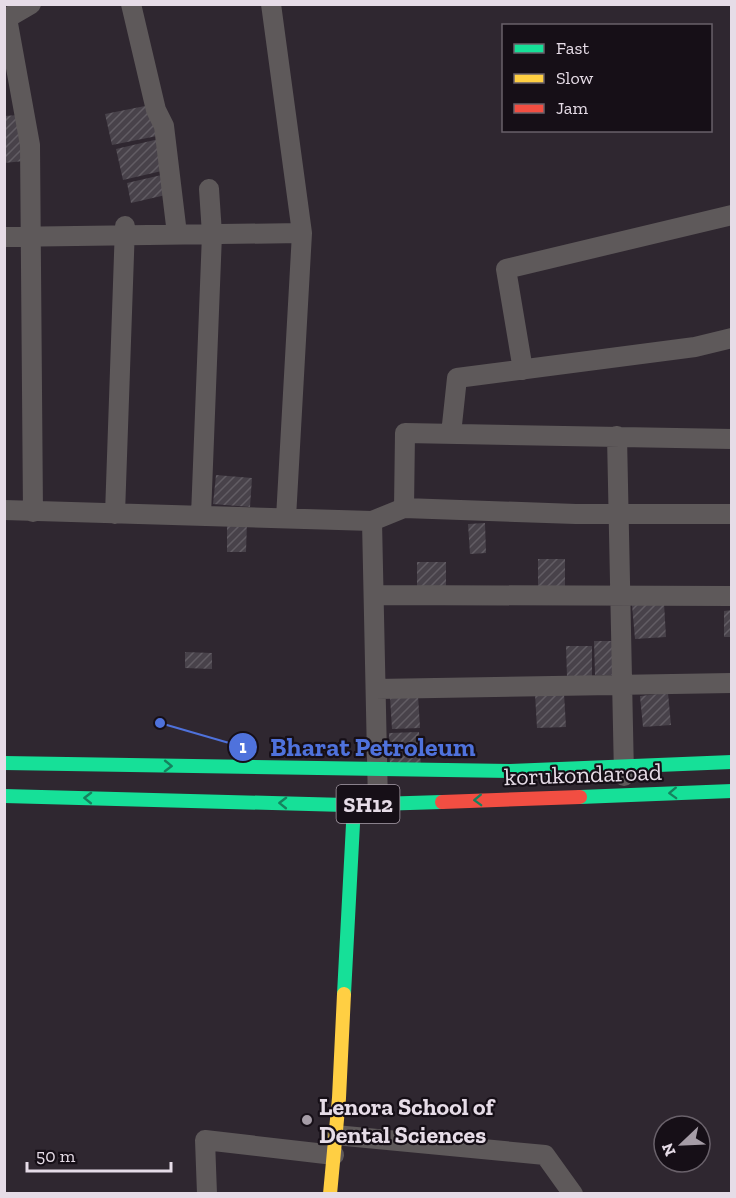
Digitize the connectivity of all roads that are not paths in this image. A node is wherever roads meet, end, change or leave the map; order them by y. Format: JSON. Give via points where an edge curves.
{"nodes":[{"id":1,"x":31,"y":4,"type":"edge"},
{"id":2,"x":131,"y":4,"type":"edge"},
{"id":3,"x":271,"y":4,"type":"edge"},
{"id":4,"x":6,"y":14,"type":"edge"},
{"id":5,"x":209,"y":189,"type":"dead end"},
{"id":6,"x":732,"y":215,"type":"edge"},
{"id":7,"x":125,"y":230,"type":"junction"},
{"id":8,"x":302,"y":233,"type":"junction"},
{"id":9,"x":177,"y":234,"type":"junction"},
{"id":10,"x":212,"y":234,"type":"junction"},
{"id":11,"x":31,"y":236,"type":"junction"},
{"id":12,"x":4,"y":237,"type":"edge"},
{"id":13,"x":732,"y":339,"type":"edge"},
{"id":14,"x":523,"y":370,"type":"junction"},
{"id":15,"x":451,"y":434,"type":"junction"},
{"id":16,"x":617,"y":436,"type":"junction"},
{"id":17,"x":732,"y":439,"type":"edge"},
{"id":18,"x":404,"y":508,"type":"junction"},
{"id":19,"x":4,"y":510,"type":"edge"},
{"id":20,"x":33,"y":512,"type":"junction"},
{"id":21,"x":115,"y":514,"type":"junction"},
{"id":22,"x":618,"y":514,"type":"junction"},
{"id":23,"x":732,"y":514,"type":"edge"},
{"id":24,"x":201,"y":516,"type":"junction"},
{"id":25,"x":286,"y":518,"type":"junction"},
{"id":26,"x":372,"y":521,"type":"junction"},
{"id":27,"x":374,"y":596,"type":"junction"},
{"id":28,"x":620,"y":596,"type":"junction"},
{"id":29,"x":732,"y":596,"type":"edge"},
{"id":30,"x":732,"y":683,"type":"edge"},
{"id":31,"x":622,"y":685,"type":"junction"},
{"id":32,"x":376,"y":689,"type":"junction"},
{"id":33,"x":732,"y":762,"type":"edge"},
{"id":34,"x":4,"y":763,"type":"edge"},
{"id":35,"x":623,"y":766,"type":"junction"},
{"id":36,"x":377,"y":769,"type":"junction"},
{"id":37,"x":732,"y":791,"type":"edge"},
{"id":38,"x":624,"y":795,"type":"junction"},
{"id":39,"x":4,"y":796,"type":"edge"},
{"id":40,"x":378,"y":804,"type":"junction"},
{"id":41,"x":354,"y":805,"type":"junction"},
{"id":42,"x":335,"y":1145,"type":"junction"},
{"id":43,"x":207,"y":1194,"type":"edge"},
{"id":44,"x":330,"y":1194,"type":"edge"},
{"id":45,"x":573,"y":1194,"type":"edge"}],
"edges":[{"from":1,"to":4,"type":"street"},
{"from":2,"to":9,"type":"street","via":[[156,110],[164,126]]},
{"from":3,"to":8,"type":"street"},
{"from":4,"to":11,"type":"street","via":[[30,145]]},
{"from":5,"to":10,"type":"street"},
{"from":6,"to":14,"type":"street","via":[[506,269]]},
{"from":7,"to":9,"type":"street"},
{"from":7,"to":11,"type":"street"},
{"from":7,"to":21,"type":"street"},
{"from":8,"to":10,"type":"street"},
{"from":8,"to":25,"type":"street"},
{"from":9,"to":10,"type":"street"},
{"from":10,"to":24,"type":"street"},
{"from":11,"to":12,"type":"street"},
{"from":11,"to":20,"type":"street"},
{"from":13,"to":14,"type":"street"},
{"from":14,"to":15,"type":"street","via":[[457,378]]},
{"from":15,"to":16,"type":"street"},
{"from":15,"to":18,"type":"street","via":[[405,432]]},
{"from":16,"to":17,"type":"street"},
{"from":16,"to":22,"type":"street"},
{"from":18,"to":22,"type":"street"},
{"from":18,"to":26,"type":"street"},
{"from":19,"to":20,"type":"street"},
{"from":20,"to":21,"type":"street"},
{"from":21,"to":24,"type":"street"},
{"from":22,"to":23,"type":"street"},
{"from":22,"to":28,"type":"street"},
{"from":24,"to":25,"type":"street"},
{"from":25,"to":26,"type":"street"},
{"from":26,"to":27,"type":"street"},
{"from":27,"to":28,"type":"street"},
{"from":27,"to":32,"type":"street"},
{"from":28,"to":29,"type":"street"},
{"from":28,"to":31,"type":"street"},
{"from":30,"to":31,"type":"street"},
{"from":31,"to":32,"type":"street"},
{"from":31,"to":35,"type":"street"},
{"from":32,"to":36,"type":"street"},
{"from":33,"to":35,"type":"main road","number":"SH12"},
{"from":34,"to":36,"type":"main road","number":"SH12","one_way":true},
{"from":35,"to":36,"type":"main road","number":"SH12","via":[[510,771]]},
{"from":35,"to":38,"type":"street"},
{"from":36,"to":40,"type":"street"},
{"from":37,"to":38,"type":"main road","name":"korukondaroad","number":"SH12","one_way":true},
{"from":38,"to":40,"type":"main road","name":"korukondaroad","number":"SH12","one_way":true},
{"from":41,"to":39,"type":"main road","name":"korukondaroad","number":"SH12","one_way":true},
{"from":40,"to":41,"type":"main road","name":"korukondaroad","number":"SH12"},
{"from":41,"to":42,"type":"main road"},
{"from":42,"to":43,"type":"street","via":[[205,1140]]},
{"from":42,"to":44,"type":"main road"},
{"from":42,"to":45,"type":"street","via":[[545,1155]]}]}
